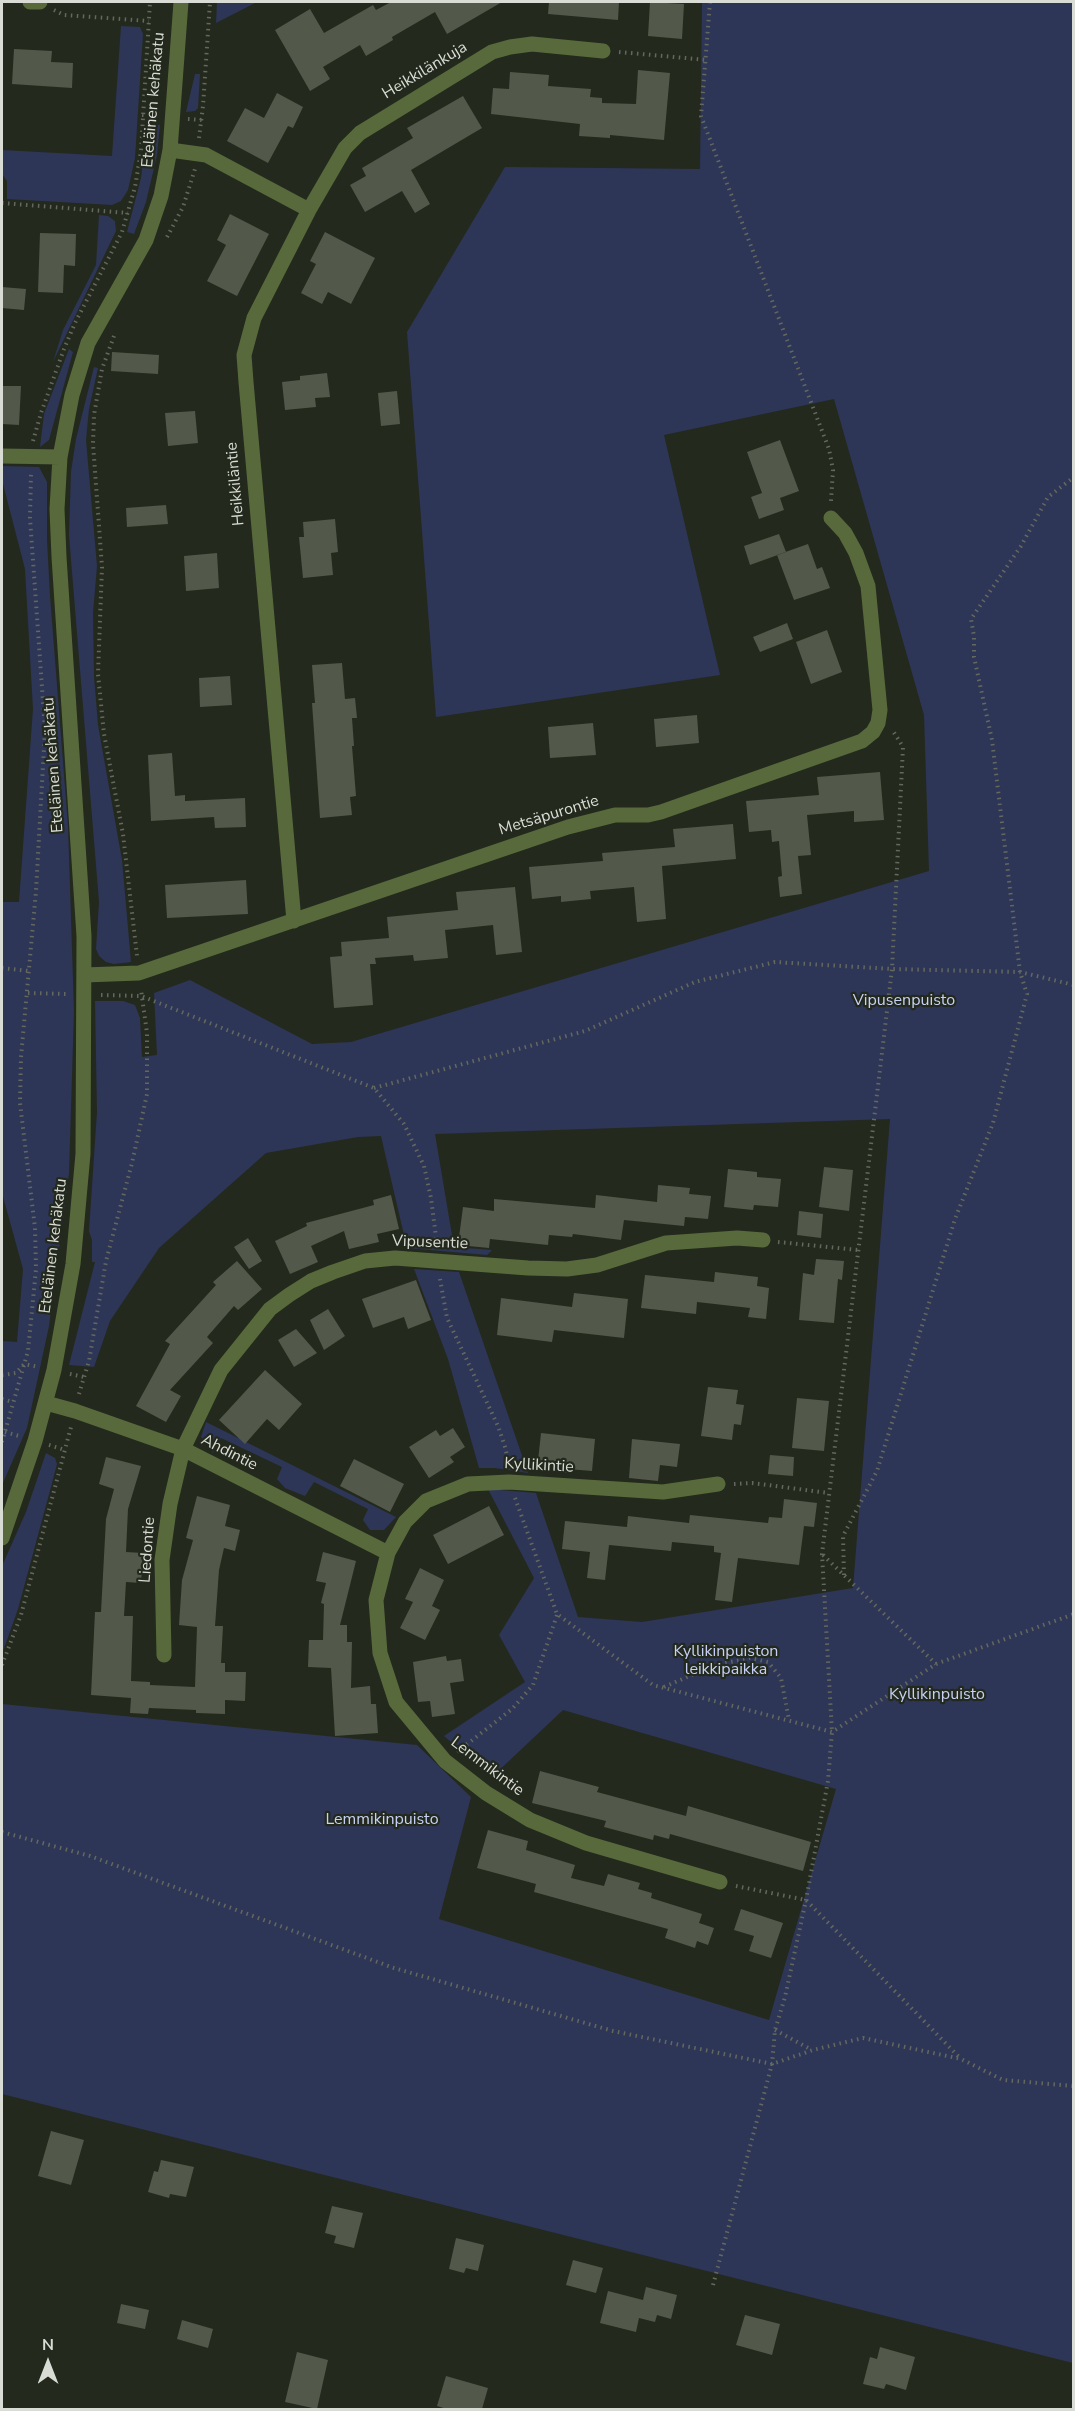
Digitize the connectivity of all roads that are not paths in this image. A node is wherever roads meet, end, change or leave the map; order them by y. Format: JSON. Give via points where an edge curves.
{"nodes":[{"id":1,"x":30,"y":2,"type":"edge"},
{"id":2,"x":40,"y":2,"type":"edge"},
{"id":3,"x":181,"y":2,"type":"edge"},
{"id":4,"x":603,"y":51,"type":"road end"},
{"id":5,"x":170,"y":150,"type":"junction"},
{"id":6,"x":309,"y":210,"type":"junction"},
{"id":7,"x":2,"y":456,"type":"edge"},
{"id":8,"x":60,"y":457,"type":"junction"},
{"id":9,"x":831,"y":518,"type":"road end"},
{"id":10,"x":294,"y":921,"type":"junction"},
{"id":11,"x":84,"y":975,"type":"junction"},
{"id":12,"x":763,"y":1240,"type":"road end"},
{"id":13,"x":46,"y":1403,"type":"junction"},
{"id":14,"x":183,"y":1449,"type":"junction"},
{"id":15,"x":718,"y":1484,"type":"road end"},
{"id":16,"x":2,"y":1538,"type":"edge"},
{"id":17,"x":388,"y":1553,"type":"junction"},
{"id":18,"x":164,"y":1655,"type":"dead end"},
{"id":19,"x":720,"y":1882,"type":"road end"}],
"edges":[{"from":1,"to":2,"type":"street"},
{"from":3,"to":5,"type":"street","name":"Eteläinen kehäkatu"},
{"from":4,"to":6,"type":"street","name":"Heikkilänkuja","via":[[532,44],[492,52],[360,134],[345,148]]},
{"from":5,"to":6,"type":"street","via":[[206,155]]},
{"from":5,"to":8,"type":"street","name":"Eteläinen kehäkatu","via":[[161,196],[146,240],[88,343],[72,395]]},
{"from":6,"to":10,"type":"street","name":"Heikkiläntie","via":[[254,318],[244,355]]},
{"from":7,"to":8,"type":"street"},
{"from":8,"to":11,"type":"street","name":"Eteläinen kehäkatu","via":[[59,557]]},
{"from":9,"to":10,"type":"street","name":"Metsäpurontie","via":[[856,553],[868,586],[880,710],[873,732],[862,741],[662,812],[615,815],[568,827]]},
{"from":10,"to":11,"type":"street","name":"Metsäpurontie","via":[[139,973]]},
{"from":11,"to":13,"type":"street","name":"Eteläinen kehäkatu","via":[[83,1154],[74,1253]]},
{"from":12,"to":14,"type":"street","name":"Vipusentie","via":[[666,1243],[597,1265],[567,1269],[438,1259],[365,1261],[311,1281],[270,1309],[221,1370]]},
{"from":13,"to":14,"type":"street","name":"Ahdintie"},
{"from":13,"to":16,"type":"street","name":"Eteläinen kehäkatu"},
{"from":14,"to":17,"type":"street","name":"Ahdintie"},
{"from":14,"to":18,"type":"street","name":"Liedontie","via":[[162,1560]]},
{"from":15,"to":17,"type":"street","name":"Kyllikintie","via":[[663,1492],[509,1482],[468,1484],[426,1501],[405,1522]]},
{"from":17,"to":19,"type":"street","name":"Lemmikintie","via":[[376,1600],[381,1653],[396,1702],[445,1761],[530,1820],[586,1843]]}]}
